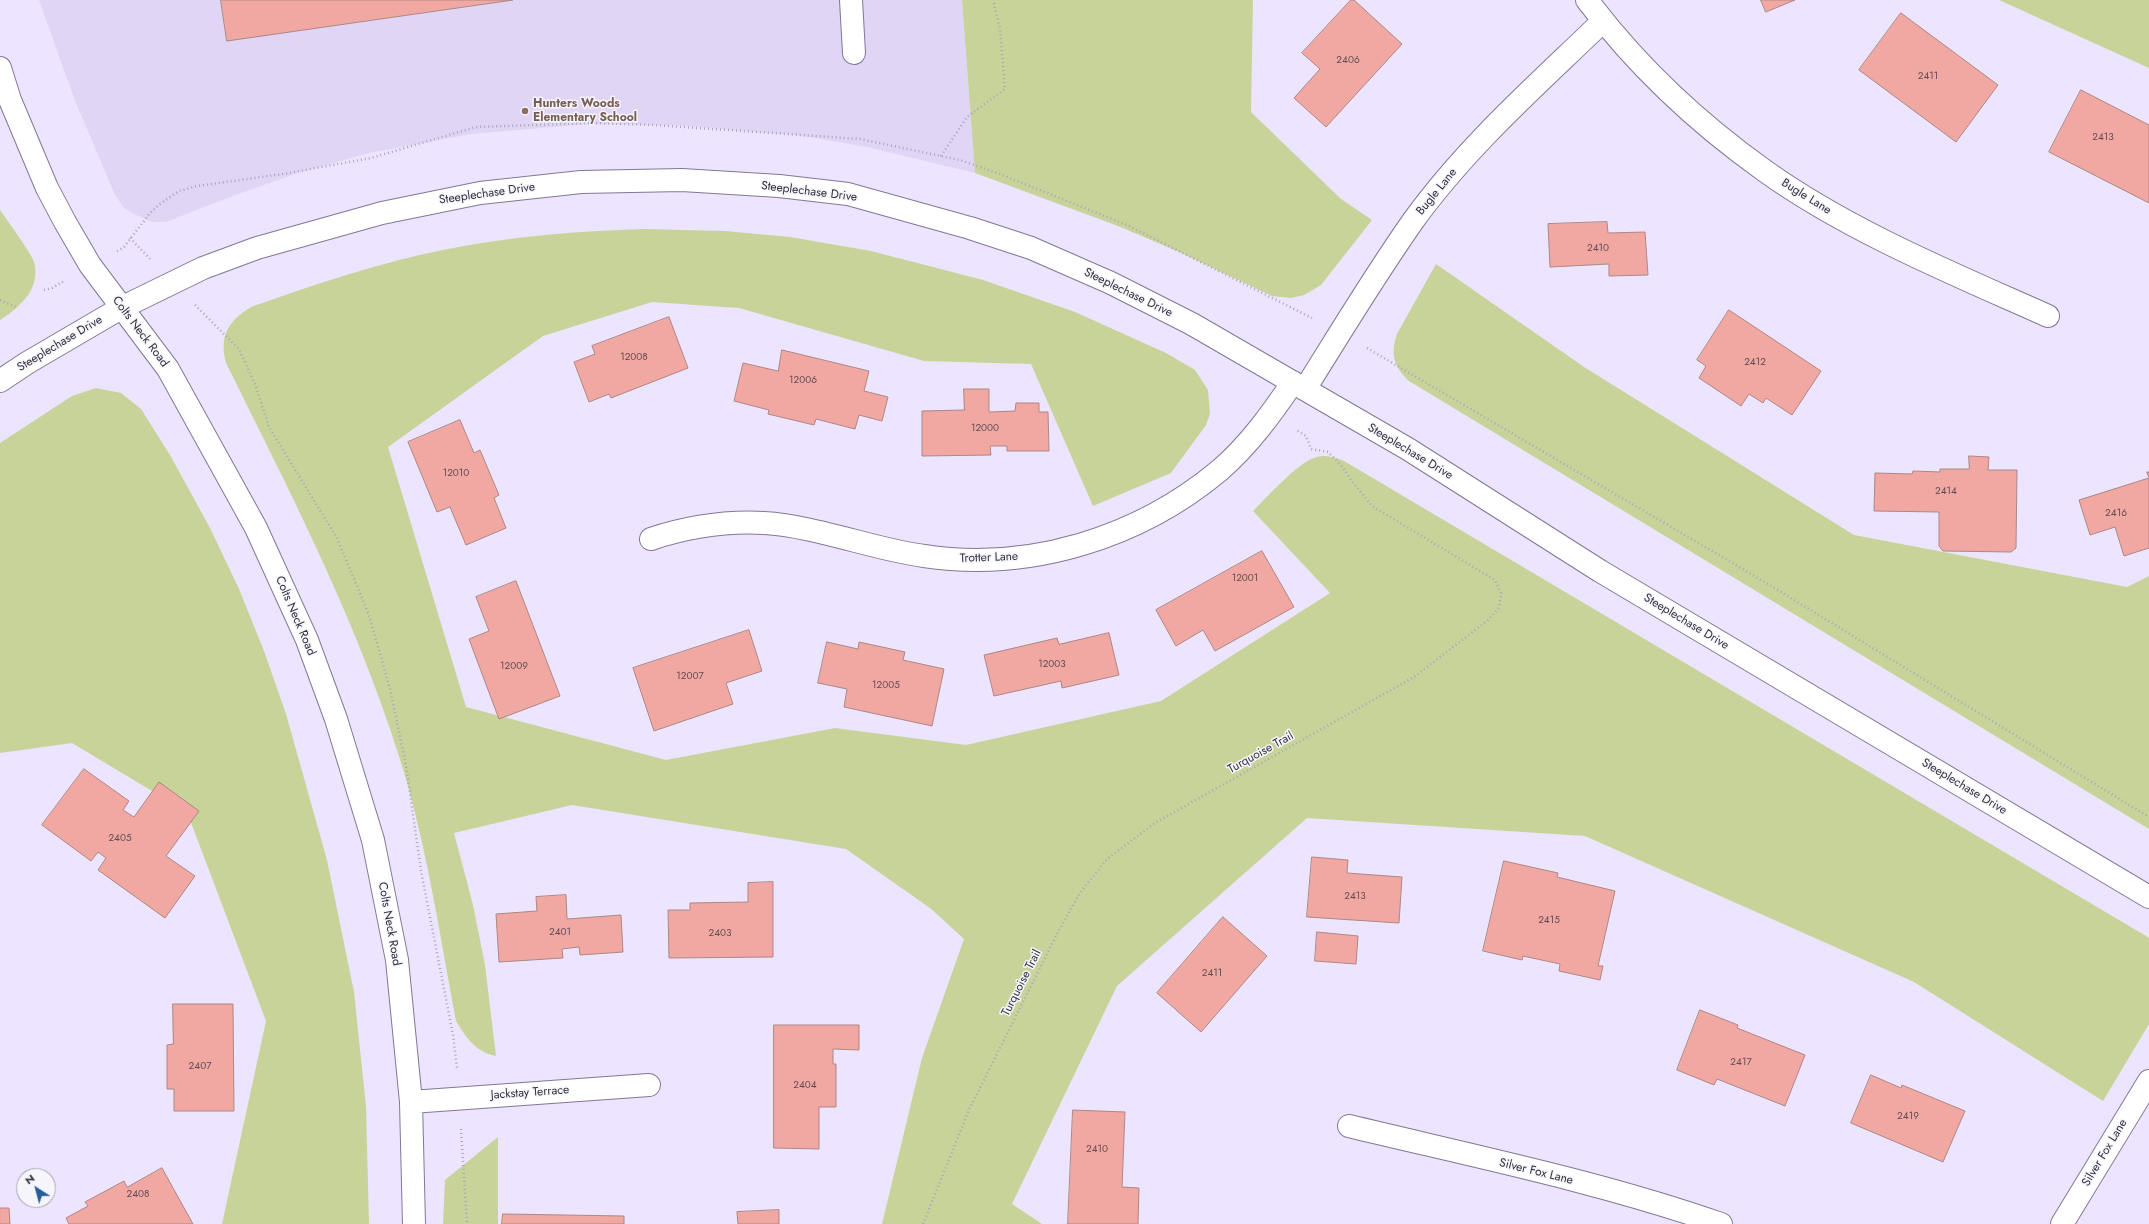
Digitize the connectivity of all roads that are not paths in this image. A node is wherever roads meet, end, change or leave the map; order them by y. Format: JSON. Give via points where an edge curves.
{"nodes":[{"id":1,"x":851,"y":0,"type":"edge"},
{"id":2,"x":1587,"y":0,"type":"edge"},
{"id":3,"x":1603,"y":21,"type":"junction"},
{"id":4,"x":854,"y":53,"type":"dead end"},
{"id":5,"x":0,"y":68,"type":"edge"},
{"id":6,"x":121,"y":308,"type":"junction"},
{"id":7,"x":2048,"y":316,"type":"dead end"},
{"id":8,"x":0,"y":381,"type":"edge"},
{"id":9,"x":1299,"y":386,"type":"junction"},
{"id":10,"x":651,"y":539,"type":"dead end"},
{"id":11,"x":2149,"y":897,"type":"edge"},
{"id":12,"x":2149,"y":1081,"type":"edge"},
{"id":13,"x":649,"y":1085,"type":"dead end"},
{"id":14,"x":411,"y":1102,"type":"junction"},
{"id":15,"x":1349,"y":1126,"type":"dead end"},
{"id":16,"x":414,"y":1224,"type":"edge"},
{"id":17,"x":1721,"y":1224,"type":"edge"},
{"id":18,"x":2062,"y":1224,"type":"edge"}],
"edges":[{"from":1,"to":4,"type":"street"},
{"from":2,"to":3,"type":"street","name":"Bugle Lane"},
{"from":3,"to":7,"type":"street","name":"Bugle Lane","via":[[1697,118],[1766,172],[1828,211],[1934,266]]},
{"from":3,"to":9,"type":"street","name":"Bugle Lane","via":[[1491,129],[1450,175],[1414,221],[1340,333]]},
{"from":5,"to":6,"type":"street","name":"Colts Neck Road","via":[[10,100],[47,188],[90,265]]},
{"from":6,"to":8,"type":"street","name":"Steeplechase Drive"},
{"from":6,"to":9,"type":"street","name":"Steeplechase Drive","via":[[203,268],[257,248],[382,212],[480,193],[566,184],[682,180],[779,186],[848,194],[1031,248],[1111,283],[1192,324]]},
{"from":6,"to":14,"type":"street","name":"Colts Neck Road","via":[[168,369],[256,528],[307,640],[336,719],[375,847],[397,960]]},
{"from":9,"to":10,"type":"street","name":"Trotter Lane","via":[[1220,469],[1170,506],[1117,533],[1061,551],[1003,560],[948,559],[764,523],[716,524],[670,532]]},
{"from":9,"to":11,"type":"street","name":"Steeplechase Drive","via":[[1408,449],[1607,575]]},
{"from":12,"to":18,"type":"street","name":"Silver Fox Lane"},
{"from":13,"to":14,"type":"street","name":"Jackstay Terrace"},
{"from":14,"to":16,"type":"street","name":"Colts Neck Road"},
{"from":15,"to":17,"type":"street","name":"Silver Fox Lane","via":[[1575,1181]]}]}
